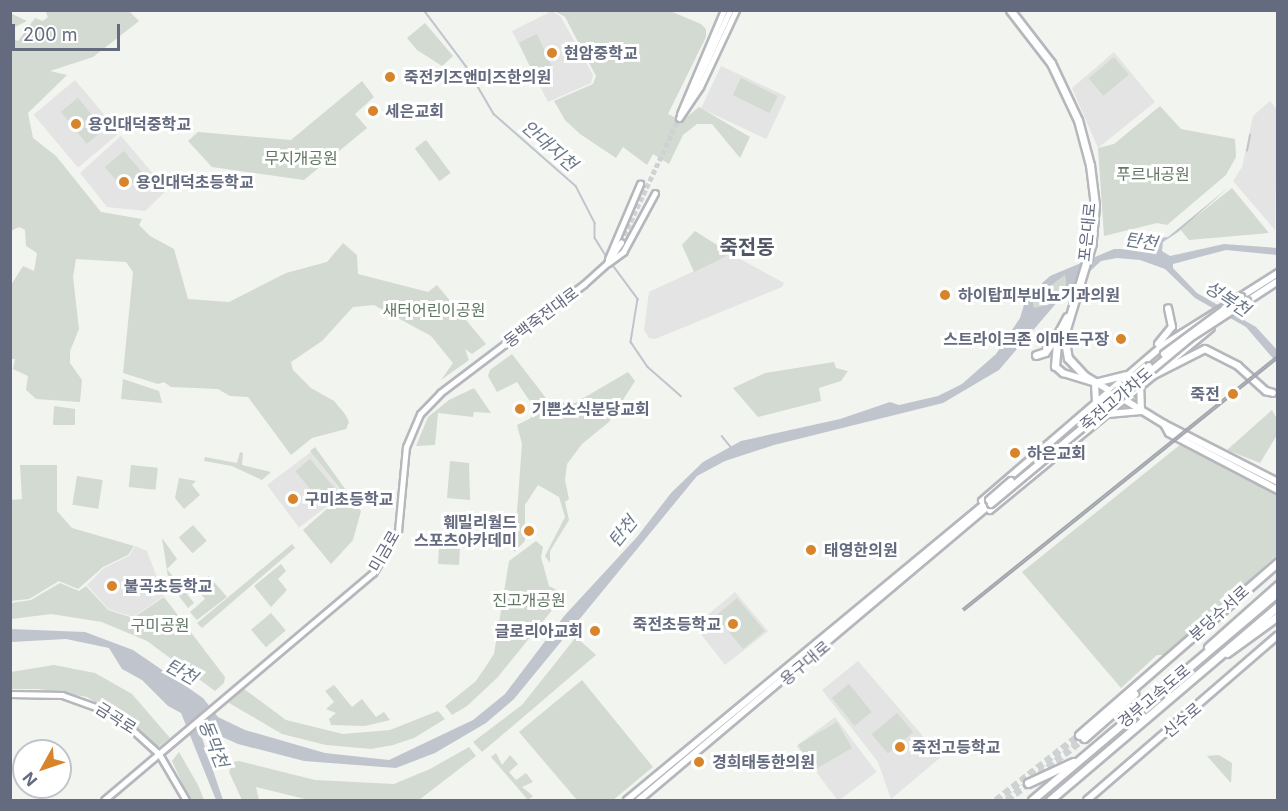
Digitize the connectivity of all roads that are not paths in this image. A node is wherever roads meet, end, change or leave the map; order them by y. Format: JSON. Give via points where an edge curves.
{"nodes":[{"id":1,"x":724,"y":10,"type":"edge"},
{"id":2,"x":730,"y":10,"type":"edge"},
{"id":3,"x":1004,"y":10,"type":"edge"},
{"id":4,"x":1010,"y":10,"type":"edge"},
{"id":5,"x":736,"y":11,"type":"edge"},
{"id":6,"x":1032,"y":38,"type":"junction"},
{"id":7,"x":711,"y":48,"type":"junction"},
{"id":8,"x":640,"y":184,"type":"dead end"},
{"id":9,"x":655,"y":194,"type":"dead end"},
{"id":10,"x":621,"y":242,"type":"tunnel mouth"},
{"id":11,"x":607,"y":264,"type":"junction"},
{"id":12,"x":1278,"y":273,"type":"edge"},
{"id":13,"x":1278,"y":281,"type":"edge"},
{"id":14,"x":1244,"y":299,"type":"junction"},
{"id":15,"x":1168,"y":308,"type":"dead end"},
{"id":16,"x":1068,"y":318,"type":"junction"},
{"id":17,"x":1058,"y":334,"type":"junction"},
{"id":18,"x":1036,"y":355,"type":"dead end"},
{"id":19,"x":1055,"y":366,"type":"joint"},
{"id":20,"x":1138,"y":367,"type":"junction"},
{"id":21,"x":473,"y":368,"type":"joint"},
{"id":22,"x":1084,"y":375,"type":"joint"},
{"id":23,"x":1128,"y":376,"type":"junction"},
{"id":24,"x":1144,"y":381,"type":"junction"},
{"id":25,"x":1095,"y":383,"type":"junction"},
{"id":26,"x":1110,"y":392,"type":"junction"},
{"id":27,"x":1273,"y":393,"type":"dead end"},
{"id":28,"x":1122,"y":400,"type":"junction"},
{"id":29,"x":1096,"y":404,"type":"junction"},
{"id":30,"x":1141,"y":411,"type":"junction"},
{"id":31,"x":1102,"y":417,"type":"junction"},
{"id":32,"x":1164,"y":424,"type":"junction"},
{"id":33,"x":1278,"y":482,"type":"edge"},
{"id":34,"x":1278,"y":490,"type":"edge"},
{"id":35,"x":990,"y":502,"type":"joint"},
{"id":36,"x":941,"y":543,"type":"junction"},
{"id":37,"x":1278,"y":562,"type":"edge"},
{"id":38,"x":1278,"y":568,"type":"edge"},
{"id":39,"x":1278,"y":585,"type":"edge"},
{"id":40,"x":1278,"y":592,"type":"edge"},
{"id":41,"x":1278,"y":606,"type":"edge"},
{"id":42,"x":1278,"y":616,"type":"edge"},
{"id":43,"x":1277,"y":636,"type":"edge"},
{"id":44,"x":1202,"y":656,"type":"junction"},
{"id":45,"x":1214,"y":660,"type":"junction"},
{"id":46,"x":10,"y":694,"type":"edge"},
{"id":47,"x":159,"y":754,"type":"junction"},
{"id":48,"x":1083,"y":757,"type":"junction"},
{"id":49,"x":1028,"y":783,"type":"dead end"},
{"id":50,"x":104,"y":801,"type":"edge"},
{"id":51,"x":186,"y":801,"type":"edge"},
{"id":52,"x":627,"y":801,"type":"edge"},
{"id":53,"x":639,"y":801,"type":"edge"},
{"id":54,"x":1032,"y":801,"type":"edge"},
{"id":55,"x":1050,"y":801,"type":"edge"},
{"id":56,"x":1087,"y":801,"type":"edge"}],
"edges":[{"from":1,"to":7,"type":"main road"},
{"from":2,"to":7,"type":"main road"},
{"from":3,"to":6,"type":"highway"},
{"from":4,"to":6,"type":"highway"},
{"from":5,"to":7,"type":"main road","via":[[694,98],[679,118]]},
{"from":6,"to":16,"type":"highway","name":"포은대로","via":[[1046,56],[1081,143],[1091,206],[1091,236]]},
{"from":8,"to":11,"type":"main road","via":[[612,244]]},
{"from":9,"to":11,"type":"main road","via":[[620,256]]},
{"from":10,"to":11,"type":"main road"},
{"from":11,"to":21,"type":"main road","name":"동백죽전대로"},
{"from":12,"to":14,"type":"main road"},
{"from":13,"to":14,"type":"main road"},
{"from":14,"to":20,"type":"main road","name":"용구대로","bridge":true,"via":[[1174,337]]},
{"from":14,"to":24,"type":"main road","name":"용구대로","bridge":true},
{"from":14,"to":35,"type":"main road","name":"죽전고가차도","bridge":true,"via":[[1190,338]]},
{"from":15,"to":20,"type":"main road","via":[[1170,331]]},
{"from":16,"to":17,"type":"highway","name":"포은대로"},
{"from":16,"to":22,"type":"highway","name":"포은대로","via":[[1066,353]]},
{"from":17,"to":18,"type":"highway","via":[[1045,352]]},
{"from":17,"to":19,"type":"highway","name":"포은대로"},
{"from":19,"to":25,"type":"main road","name":"포은대로","via":[[1063,373]]},
{"from":20,"to":23,"type":"main road","name":"용구대로"},
{"from":20,"to":25,"type":"main road","via":[[1122,377]]},
{"from":21,"to":47,"type":"main road","name":"미금로","via":[[433,399],[416,420],[406,447],[398,531],[377,569]]},
{"from":22,"to":25,"type":"main road","name":"포은대로"},
{"from":23,"to":24,"type":"main road","via":[[1131,384]]},
{"from":23,"to":26,"type":"main road","name":"용구대로"},
{"from":24,"to":27,"type":"main road","via":[[1204,349],[1238,366]]},
{"from":24,"to":28,"type":"main road","name":"용구대로"},
{"from":24,"to":30,"type":"main road","via":[[1138,392]]},
{"from":25,"to":26,"type":"main road","name":"포은대로"},
{"from":25,"to":29,"type":"main road"},
{"from":26,"to":28,"type":"main road","name":"포은대로"},
{"from":26,"to":29,"type":"main road","name":"용구대로"},
{"from":28,"to":30,"type":"main road","name":"포은대로"},
{"from":28,"to":31,"type":"main road","name":"용구대로"},
{"from":29,"to":36,"type":"main road","name":"용구대로"},
{"from":30,"to":31,"type":"main road","via":[[1118,411]]},
{"from":30,"to":32,"type":"main road","name":"포은대로"},
{"from":31,"to":36,"type":"main road","name":"용구대로"},
{"from":32,"to":33,"type":"main road","name":"포은대로"},
{"from":32,"to":34,"type":"main road","name":"포은대로","via":[[1169,433]]},
{"from":35,"to":36,"type":"main road","name":"용구대로"},
{"from":36,"to":52,"type":"main road","name":"용구대로"},
{"from":36,"to":53,"type":"main road","name":"용구대로","via":[[800,668]]},
{"from":37,"to":38,"type":"highway","name":"분당수서로","via":[[1082,736]]},
{"from":39,"to":44,"type":"highway","via":[[1214,639]]},
{"from":40,"to":44,"type":"highway","name":"경부고속도로"},
{"from":41,"to":45,"type":"highway","name":"경부고속도로"},
{"from":42,"to":45,"type":"highway","via":[[1241,646]]},
{"from":43,"to":56,"type":"main road","name":"신수로"},
{"from":44,"to":48,"type":"highway","name":"경부고속도로"},
{"from":45,"to":55,"type":"highway","name":"경부고속도로"},
{"from":46,"to":47,"type":"main road","name":"금곡로","via":[[46,692],[93,703],[126,722]]},
{"from":47,"to":50,"type":"main road"},
{"from":47,"to":51,"type":"main road","name":"금곡로"},
{"from":48,"to":49,"type":"highway"},
{"from":48,"to":54,"type":"highway","name":"경부고속도로"}]}
